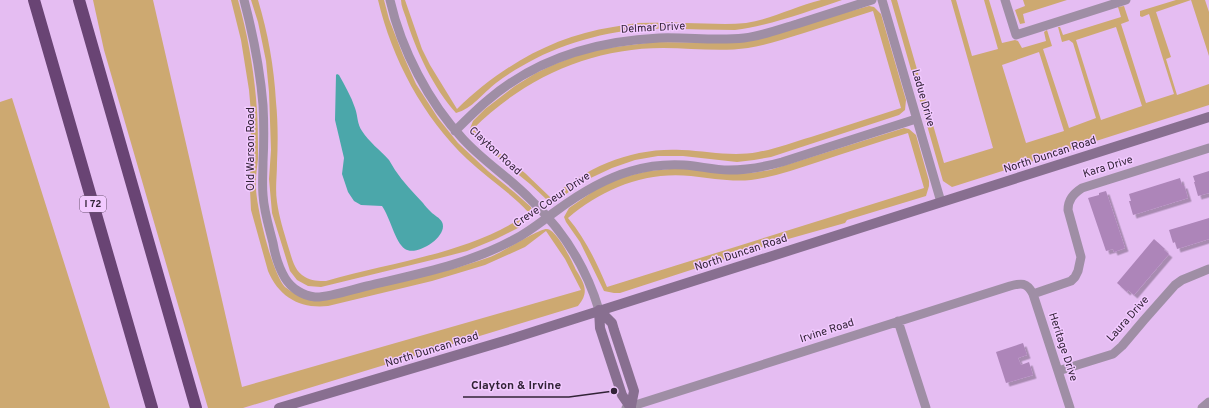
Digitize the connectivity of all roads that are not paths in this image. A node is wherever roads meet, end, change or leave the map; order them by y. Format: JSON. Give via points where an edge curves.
{"nodes":[{"id":1,"x":34,"y":0,"type":"edge"},
{"id":2,"x":79,"y":0,"type":"edge"},
{"id":3,"x":244,"y":0,"type":"edge"},
{"id":4,"x":390,"y":0,"type":"edge"},
{"id":5,"x":872,"y":0,"type":"edge"},
{"id":6,"x":882,"y":0,"type":"edge"},
{"id":7,"x":1005,"y":0,"type":"edge"},
{"id":8,"x":1126,"y":0,"type":"edge"},
{"id":9,"x":1209,"y":117,"type":"edge"},
{"id":10,"x":916,"y":119,"type":"junction"},
{"id":11,"x":455,"y":131,"type":"junction"},
{"id":12,"x":1209,"y":148,"type":"edge"},
{"id":13,"x":940,"y":202,"type":"junction"},
{"id":14,"x":548,"y":217,"type":"junction"},
{"id":15,"x":1209,"y":269,"type":"edge"},
{"id":16,"x":297,"y":291,"type":"joint"},
{"id":17,"x":1033,"y":294,"type":"junction"},
{"id":18,"x":599,"y":310,"type":"junction"},
{"id":19,"x":898,"y":321,"type":"junction"},
{"id":20,"x":1058,"y":371,"type":"junction"},
{"id":21,"x":1209,"y":402,"type":"edge"},
{"id":22,"x":152,"y":408,"type":"edge"},
{"id":23,"x":196,"y":408,"type":"edge"},
{"id":24,"x":279,"y":408,"type":"edge"},
{"id":25,"x":629,"y":408,"type":"edge"},
{"id":26,"x":926,"y":408,"type":"edge"},
{"id":27,"x":1070,"y":408,"type":"edge"},
{"id":28,"x":1202,"y":408,"type":"edge"}],
"edges":[{"from":1,"to":22,"type":"highway","number":"I 72"},
{"from":2,"to":23,"type":"highway"},
{"from":3,"to":16,"type":"street","name":"Old Warson Road","via":[[259,68],[263,106],[265,213],[283,275]]},
{"from":4,"to":11,"type":"street","name":"Clayton Road","via":[[413,64],[440,112]]},
{"from":5,"to":11,"type":"street","name":"Delmar Drive","via":[[746,38],[661,38],[607,43],[583,49],[541,65],[511,83],[489,99]]},
{"from":6,"to":10,"type":"street","name":"Ladue Drive"},
{"from":7,"to":8,"type":"street","via":[[1016,35]]},
{"from":9,"to":13,"type":"main road","name":"North Duncan Road"},
{"from":10,"to":13,"type":"street","name":"Ladue Drive"},
{"from":10,"to":14,"type":"street","name":"Creve Coeur Drive","via":[[782,162],[746,170],[683,165],[650,166],[632,170],[595,185]]},
{"from":11,"to":14,"type":"street","name":"Clayton Road"},
{"from":12,"to":17,"type":"street","name":"Kara Drive","via":[[1076,192],[1068,205],[1081,256],[1075,277],[1071,281]]},
{"from":13,"to":18,"type":"main road","name":"North Duncan Road"},
{"from":14,"to":16,"type":"street","name":"Creve Coeur Drive","via":[[515,240],[463,261],[320,297]]},
{"from":14,"to":18,"type":"street","name":"Clayton Road","via":[[573,251],[588,279]]},
{"from":15,"to":20,"type":"street","name":"Laura Drive","via":[[1175,285],[1113,354]]},
{"from":17,"to":19,"type":"street","name":"Irvine Road","via":[[1029,287],[1018,284]]},
{"from":17,"to":20,"type":"street","name":"Heritage Drive"},
{"from":18,"to":24,"type":"main road","name":"North Duncan Road"},
{"from":18,"to":25,"type":"main road","via":[[612,323],[634,391]]},
{"from":19,"to":25,"type":"street","name":"Irvine Road"},
{"from":19,"to":26,"type":"street"},
{"from":20,"to":27,"type":"street","name":"Heritage Drive"},
{"from":21,"to":28,"type":"street"}]}
